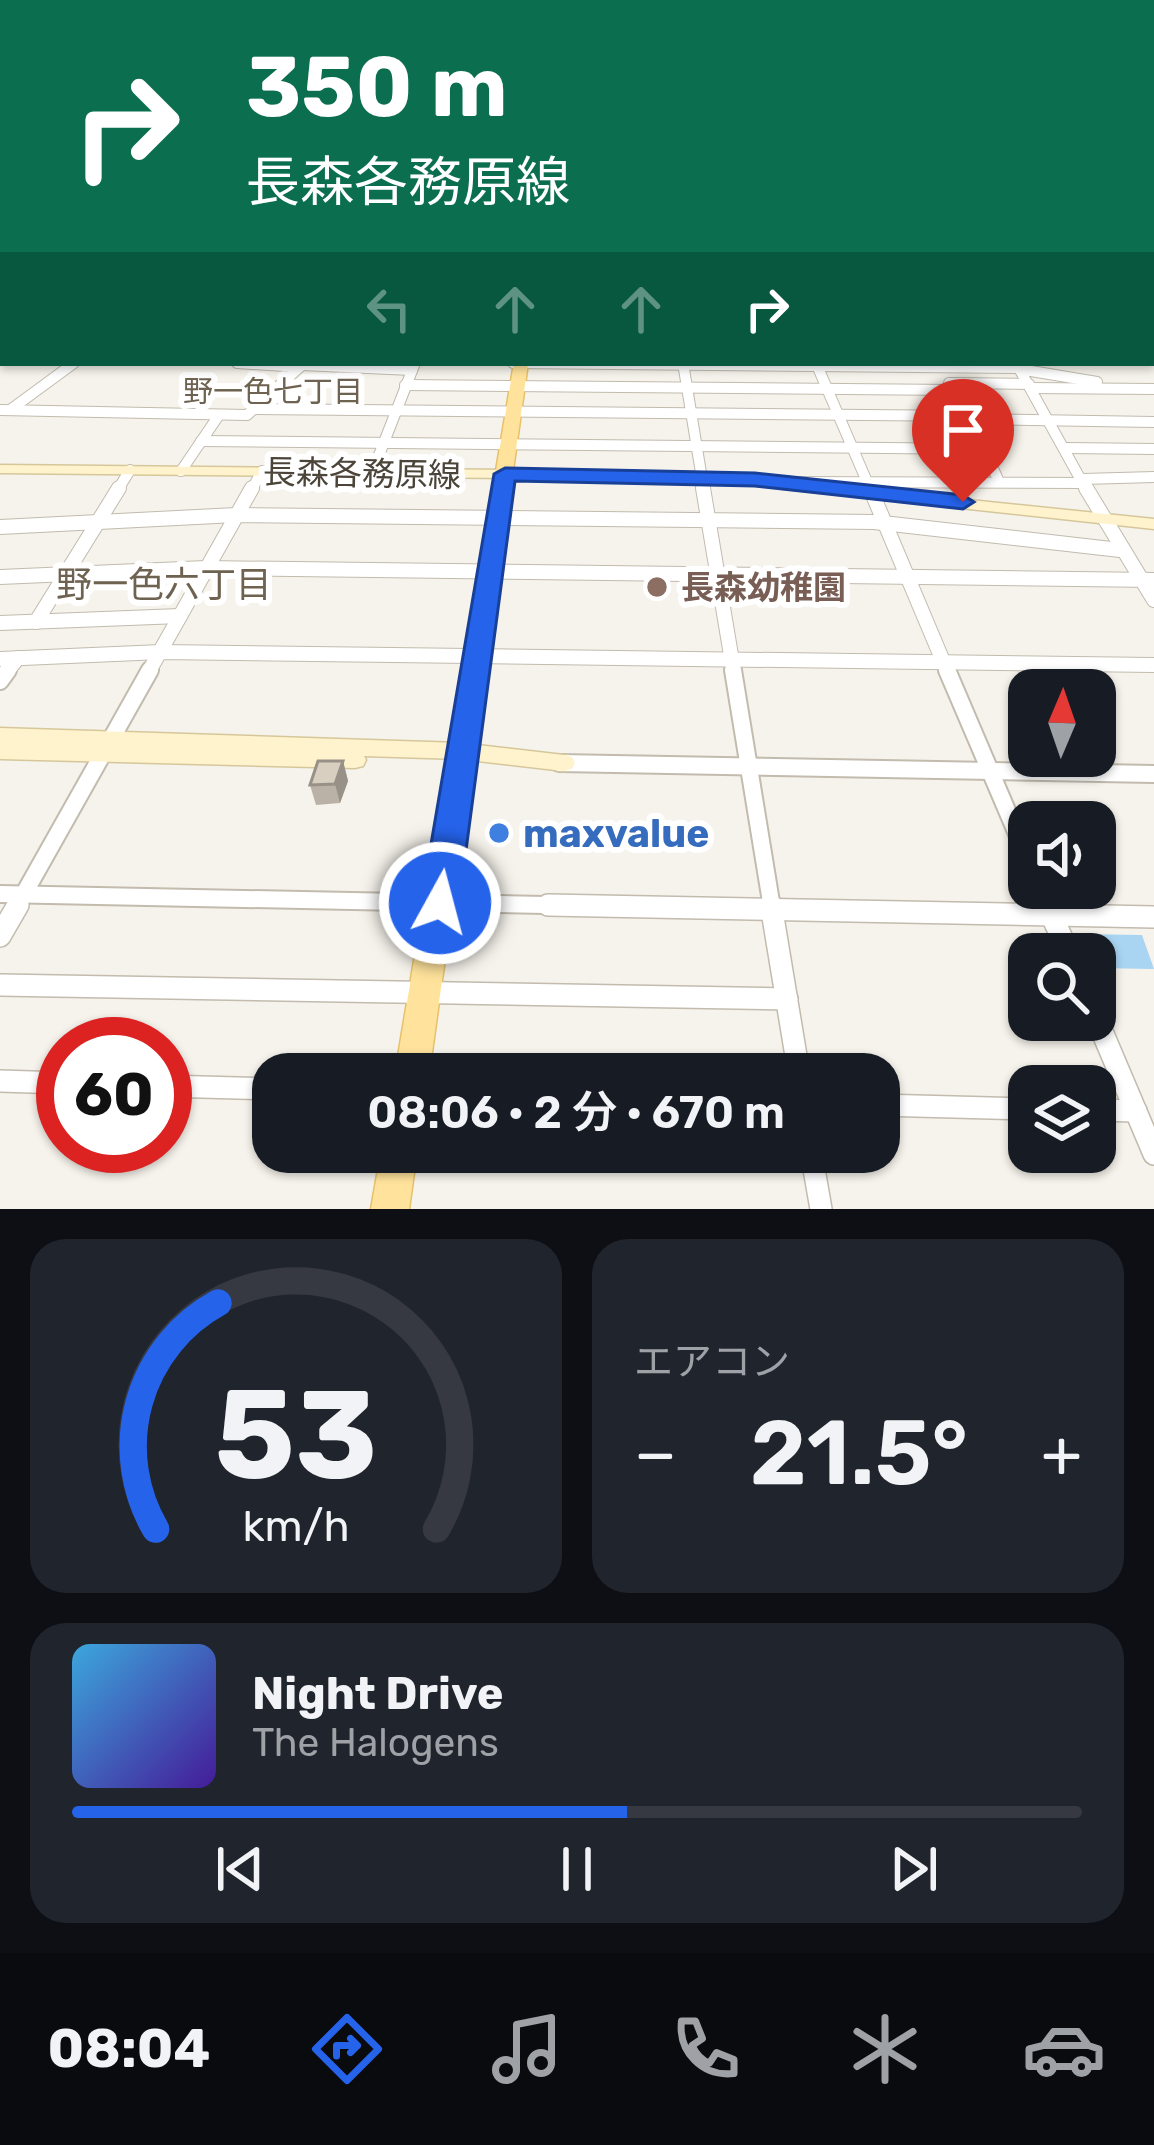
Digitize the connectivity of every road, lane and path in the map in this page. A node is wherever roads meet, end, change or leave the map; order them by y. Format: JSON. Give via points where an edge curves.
{"nodes":[{"id":1,"x":70,"y":366,"type":"edge"},
{"id":2,"x":301,"y":366,"type":"edge"},
{"id":3,"x":358,"y":366,"type":"edge"},
{"id":4,"x":658,"y":366,"type":"edge"},
{"id":5,"x":684,"y":366,"type":"edge"},
{"id":6,"x":818,"y":366,"type":"edge"},
{"id":7,"x":934,"y":366,"type":"edge"},
{"id":8,"x":413,"y":367,"type":"edge"},
{"id":9,"x":1018,"y":367,"type":"edge"},
{"id":10,"x":517,"y":377,"type":"edge"},
{"id":11,"x":405,"y":386,"type":"junction"},
{"id":12,"x":1030,"y":386,"type":"junction"},
{"id":13,"x":951,"y":387,"type":"junction"},
{"id":14,"x":687,"y":388,"type":"junction"},
{"id":15,"x":827,"y":389,"type":"junction"},
{"id":16,"x":1120,"y":389,"type":"junction"},
{"id":17,"x":1154,"y":389,"type":"edge"},
{"id":18,"x":255,"y":409,"type":"junction"},
{"id":19,"x":394,"y":411,"type":"junction"},
{"id":20,"x":3,"y":413,"type":"edge"},
{"id":21,"x":692,"y":413,"type":"junction"},
{"id":22,"x":219,"y":415,"type":"junction"},
{"id":23,"x":838,"y":415,"type":"junction"},
{"id":24,"x":971,"y":418,"type":"junction"},
{"id":25,"x":1050,"y":421,"type":"junction"},
{"id":26,"x":1154,"y":422,"type":"edge"},
{"id":27,"x":201,"y":441,"type":"junction"},
{"id":28,"x":383,"y":442,"type":"junction"},
{"id":29,"x":509,"y":443,"type":"junction"},
{"id":30,"x":697,"y":446,"type":"junction"},
{"id":31,"x":852,"y":448,"type":"junction"},
{"id":32,"x":1066,"y":448,"type":"junction"},
{"id":33,"x":984,"y":449,"type":"junction"},
{"id":34,"x":1154,"y":449,"type":"edge"},
{"id":35,"x":0,"y":469,"type":"edge"},
{"id":36,"x":130,"y":470,"type":"junction"},
{"id":37,"x":181,"y":471,"type":"junction"},
{"id":38,"x":262,"y":471,"type":"junction"},
{"id":39,"x":372,"y":473,"type":"junction"},
{"id":40,"x":505,"y":474,"type":"junction"},
{"id":41,"x":701,"y":476,"type":"junction"},
{"id":42,"x":1154,"y":477,"type":"edge"},
{"id":43,"x":1084,"y":481,"type":"junction"},
{"id":44,"x":998,"y":482,"type":"junction"},
{"id":45,"x":868,"y":486,"type":"junction"},
{"id":46,"x":236,"y":515,"type":"junction"},
{"id":47,"x":499,"y":518,"type":"junction"},
{"id":48,"x":1104,"y":518,"type":"junction"},
{"id":49,"x":99,"y":520,"type":"junction"},
{"id":50,"x":709,"y":521,"type":"junction"},
{"id":51,"x":884,"y":524,"type":"junction"},
{"id":52,"x":1154,"y":524,"type":"edge"},
{"id":53,"x":0,"y":527,"type":"edge"},
{"id":54,"x":1120,"y":550,"type":"junction"},
{"id":55,"x":206,"y":568,"type":"junction"},
{"id":56,"x":489,"y":572,"type":"junction"},
{"id":57,"x":65,"y":574,"type":"junction"},
{"id":58,"x":717,"y":574,"type":"junction"},
{"id":59,"x":906,"y":576,"type":"junction"},
{"id":60,"x":0,"y":577,"type":"edge"},
{"id":61,"x":1146,"y":580,"type":"edge"},
{"id":62,"x":1154,"y":600,"type":"edge"},
{"id":63,"x":180,"y":616,"type":"junction"},
{"id":64,"x":36,"y":622,"type":"junction"},
{"id":65,"x":0,"y":623,"type":"edge"},
{"id":66,"x":161,"y":652,"type":"junction"},
{"id":67,"x":476,"y":654,"type":"junction"},
{"id":68,"x":18,"y":658,"type":"junction"},
{"id":69,"x":731,"y":658,"type":"junction"},
{"id":70,"x":0,"y":659,"type":"edge"},
{"id":71,"x":944,"y":662,"type":"junction"},
{"id":72,"x":1154,"y":664,"type":"edge"},
{"id":73,"x":0,"y":681,"type":"edge"},
{"id":74,"x":0,"y":736,"type":"edge"},
{"id":75,"x":106,"y":747,"type":"junction"},
{"id":76,"x":0,"y":751,"type":"edge"},
{"id":77,"x":459,"y":756,"type":"junction"},
{"id":78,"x":564,"y":764,"type":"joint"},
{"id":79,"x":749,"y":766,"type":"junction"},
{"id":80,"x":989,"y":771,"type":"junction"},
{"id":81,"x":1154,"y":774,"type":"edge"},
{"id":82,"x":1008,"y":814,"type":"edge"},
{"id":83,"x":0,"y":894,"type":"edge"},
{"id":84,"x":23,"y":894,"type":"junction"},
{"id":85,"x":440,"y":903,"type":"junction"},
{"id":86,"x":1049,"y":909,"type":"edge"},
{"id":87,"x":773,"y":911,"type":"junction"},
{"id":88,"x":1052,"y":915,"type":"junction"},
{"id":89,"x":1154,"y":917,"type":"edge"},
{"id":90,"x":1060,"y":933,"type":"edge"},
{"id":91,"x":0,"y":936,"type":"edge"},
{"id":92,"x":0,"y":985,"type":"edge"},
{"id":93,"x":425,"y":991,"type":"junction"},
{"id":94,"x":787,"y":999,"type":"junction"},
{"id":95,"x":1106,"y":1041,"type":"edge"},
{"id":96,"x":415,"y":1053,"type":"edge"},
{"id":97,"x":796,"y":1053,"type":"edge"},
{"id":98,"x":0,"y":1082,"type":"edge"},
{"id":99,"x":36,"y":1083,"type":"edge"},
{"id":100,"x":192,"y":1087,"type":"edge"},
{"id":101,"x":252,"y":1088,"type":"edge"},
{"id":102,"x":900,"y":1106,"type":"edge"},
{"id":103,"x":1008,"y":1108,"type":"edge"},
{"id":104,"x":1116,"y":1111,"type":"edge"},
{"id":105,"x":1136,"y":1111,"type":"junction"},
{"id":106,"x":1154,"y":1154,"type":"edge"},
{"id":107,"x":395,"y":1173,"type":"edge"},
{"id":108,"x":814,"y":1173,"type":"edge"},
{"id":109,"x":389,"y":1209,"type":"edge"},
{"id":110,"x":820,"y":1209,"type":"edge"}],
"edges":[{"from":1,"to":20,"type":"street"},
{"from":2,"to":18,"type":"street"},
{"from":3,"to":8,"type":"street"},
{"from":4,"to":10,"type":"street"},
{"from":5,"to":14,"type":"street"},
{"from":6,"to":15,"type":"street"},
{"from":7,"to":9,"type":"street"},
{"from":7,"to":13,"type":"street"},
{"from":8,"to":11,"type":"street"},
{"from":9,"to":12,"type":"street"},
{"from":9,"to":16,"type":"street"},
{"from":10,"to":11,"type":"street"},
{"from":10,"to":14,"type":"street"},
{"from":10,"to":19,"type":"street"},
{"from":10,"to":21,"type":"street"},
{"from":10,"to":29,"type":"main road"},
{"from":11,"to":19,"type":"street"},
{"from":12,"to":13,"type":"street"},
{"from":12,"to":16,"type":"street"},
{"from":12,"to":25,"type":"street"},
{"from":13,"to":15,"type":"street"},
{"from":13,"to":24,"type":"street"},
{"from":14,"to":15,"type":"street"},
{"from":14,"to":21,"type":"street"},
{"from":15,"to":23,"type":"street"},
{"from":16,"to":17,"type":"street"},
{"from":18,"to":19,"type":"street"},
{"from":18,"to":22,"type":"street"},
{"from":19,"to":28,"type":"street"},
{"from":20,"to":22,"type":"street"},
{"from":21,"to":23,"type":"street"},
{"from":21,"to":30,"type":"street"},
{"from":22,"to":27,"type":"street"},
{"from":23,"to":24,"type":"street"},
{"from":23,"to":31,"type":"street"},
{"from":24,"to":25,"type":"street"},
{"from":24,"to":33,"type":"street"},
{"from":25,"to":26,"type":"street"},
{"from":25,"to":32,"type":"street"},
{"from":27,"to":28,"type":"street"},
{"from":27,"to":37,"type":"street"},
{"from":28,"to":29,"type":"street"},
{"from":28,"to":39,"type":"street"},
{"from":29,"to":30,"type":"street"},
{"from":29,"to":40,"type":"main road"},
{"from":30,"to":31,"type":"street"},
{"from":30,"to":41,"type":"street"},
{"from":31,"to":33,"type":"street"},
{"from":31,"to":45,"type":"street"},
{"from":32,"to":34,"type":"street"},
{"from":32,"to":43,"type":"street"},
{"from":33,"to":44,"type":"street"},
{"from":35,"to":36,"type":"main road","name":"長森各務原線"},
{"from":36,"to":37,"type":"main road","name":"長森各務原線"},
{"from":36,"to":49,"type":"street"},
{"from":37,"to":38,"type":"main road","name":"長森各務原線"},
{"from":38,"to":39,"type":"main road","name":"長森各務原線"},
{"from":38,"to":46,"type":"street"},
{"from":39,"to":40,"type":"main road","name":"長森各務原線"},
{"from":40,"to":41,"type":"main road","name":"長森各務原線"},
{"from":40,"to":47,"type":"main road"},
{"from":41,"to":45,"type":"main road","name":"長森各務原線"},
{"from":41,"to":50,"type":"street"},
{"from":42,"to":43,"type":"street"},
{"from":43,"to":44,"type":"street"},
{"from":43,"to":48,"type":"street"},
{"from":44,"to":45,"type":"street"},
{"from":45,"to":48,"type":"main road","name":"長森各務原線"},
{"from":45,"to":51,"type":"street"},
{"from":46,"to":47,"type":"street"},
{"from":46,"to":49,"type":"street"},
{"from":46,"to":55,"type":"street"},
{"from":47,"to":50,"type":"street"},
{"from":47,"to":56,"type":"main road"},
{"from":48,"to":52,"type":"main road","name":"長森各務原線"},
{"from":48,"to":54,"type":"street"},
{"from":49,"to":53,"type":"street"},
{"from":49,"to":57,"type":"street"},
{"from":50,"to":51,"type":"street"},
{"from":50,"to":58,"type":"street"},
{"from":51,"to":54,"type":"street"},
{"from":51,"to":59,"type":"street"},
{"from":54,"to":61,"type":"street"},
{"from":55,"to":56,"type":"street"},
{"from":55,"to":57,"type":"street"},
{"from":55,"to":63,"type":"street"},
{"from":56,"to":58,"type":"street"},
{"from":56,"to":67,"type":"main road"},
{"from":57,"to":60,"type":"street"},
{"from":57,"to":64,"type":"street"},
{"from":58,"to":59,"type":"street"},
{"from":58,"to":69,"type":"street"},
{"from":59,"to":61,"type":"street"},
{"from":59,"to":71,"type":"street"},
{"from":61,"to":62,"type":"street"},
{"from":63,"to":64,"type":"street"},
{"from":63,"to":66,"type":"street"},
{"from":64,"to":65,"type":"street"},
{"from":66,"to":67,"type":"street"},
{"from":66,"to":68,"type":"street"},
{"from":66,"to":75,"type":"street"},
{"from":67,"to":69,"type":"street"},
{"from":67,"to":77,"type":"main road"},
{"from":68,"to":70,"type":"street"},
{"from":68,"to":73,"type":"street"},
{"from":69,"to":71,"type":"street"},
{"from":69,"to":79,"type":"street"},
{"from":71,"to":72,"type":"street"},
{"from":71,"to":80,"type":"street"},
{"from":74,"to":75,"type":"main road"},
{"from":75,"to":76,"type":"main road"},
{"from":75,"to":77,"type":"main road"},
{"from":75,"to":84,"type":"street"},
{"from":77,"to":78,"type":"main road"},
{"from":77,"to":85,"type":"main road"},
{"from":78,"to":79,"type":"street"},
{"from":79,"to":80,"type":"street"},
{"from":79,"to":87,"type":"street"},
{"from":80,"to":81,"type":"street"},
{"from":80,"to":82,"type":"street"},
{"from":83,"to":84,"type":"street"},
{"from":84,"to":85,"type":"street"},
{"from":84,"to":91,"type":"street"},
{"from":85,"to":87,"type":"street"},
{"from":85,"to":93,"type":"main road"},
{"from":86,"to":88,"type":"street"},
{"from":87,"to":88,"type":"street"},
{"from":87,"to":94,"type":"street"},
{"from":88,"to":89,"type":"street"},
{"from":88,"to":90,"type":"street"},
{"from":92,"to":93,"type":"street"},
{"from":93,"to":94,"type":"street"},
{"from":93,"to":96,"type":"main road"},
{"from":94,"to":97,"type":"street"},
{"from":95,"to":105,"type":"street"},
{"from":98,"to":99,"type":"street"},
{"from":100,"to":101,"type":"street"},
{"from":102,"to":103,"type":"street"},
{"from":104,"to":105,"type":"street"},
{"from":105,"to":106,"type":"street"},
{"from":107,"to":109,"type":"main road"},
{"from":108,"to":110,"type":"street"}]}
